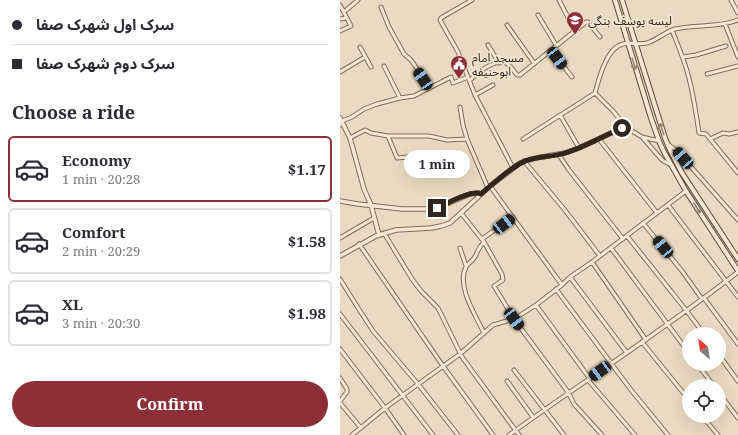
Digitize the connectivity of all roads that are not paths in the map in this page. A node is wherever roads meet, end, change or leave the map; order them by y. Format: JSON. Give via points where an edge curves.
{"nodes":[{"id":1,"x":358,"y":0,"type":"edge"},
{"id":2,"x":472,"y":0,"type":"edge"},
{"id":3,"x":559,"y":0,"type":"edge"},
{"id":4,"x":615,"y":0,"type":"edge"},
{"id":5,"x":622,"y":0,"type":"edge"},
{"id":6,"x":731,"y":0,"type":"edge"},
{"id":7,"x":340,"y":5,"type":"edge"},
{"id":8,"x":381,"y":7,"type":"dead end"},
{"id":9,"x":344,"y":12,"type":"junction"},
{"id":10,"x":738,"y":13,"type":"edge"},
{"id":11,"x":538,"y":15,"type":"dead end"},
{"id":12,"x":347,"y":18,"type":"junction"},
{"id":13,"x":340,"y":19,"type":"edge"},
{"id":14,"x":738,"y":20,"type":"edge"},
{"id":15,"x":725,"y":24,"type":"junction"},
{"id":16,"x":507,"y":25,"type":"dead end"},
{"id":17,"x":672,"y":30,"type":"junction"},
{"id":18,"x":340,"y":31,"type":"edge"},
{"id":19,"x":575,"y":31,"type":"junction"},
{"id":20,"x":600,"y":37,"type":"dead end"},
{"id":21,"x":627,"y":43,"type":"junction"},
{"id":22,"x":636,"y":44,"type":"junction"},
{"id":23,"x":488,"y":45,"type":"dead end"},
{"id":24,"x":556,"y":45,"type":"junction"},
{"id":25,"x":726,"y":46,"type":"dead end"},
{"id":26,"x":360,"y":47,"type":"dead end"},
{"id":27,"x":551,"y":50,"type":"junction"},
{"id":28,"x":365,"y":57,"type":"junction"},
{"id":29,"x":683,"y":57,"type":"junction"},
{"id":30,"x":738,"y":57,"type":"edge"},
{"id":31,"x":499,"y":63,"type":"junction"},
{"id":32,"x":534,"y":63,"type":"junction"},
{"id":33,"x":384,"y":66,"type":"dead end"},
{"id":34,"x":738,"y":66,"type":"edge"},
{"id":35,"x":371,"y":67,"type":"dead end"},
{"id":36,"x":340,"y":72,"type":"edge"},
{"id":37,"x":707,"y":74,"type":"dead end"},
{"id":38,"x":572,"y":77,"type":"dead end"},
{"id":39,"x":469,"y":79,"type":"junction"},
{"id":40,"x":493,"y":85,"type":"dead end"},
{"id":41,"x":430,"y":88,"type":"junction"},
{"id":42,"x":595,"y":93,"type":"junction"},
{"id":43,"x":475,"y":95,"type":"junction"},
{"id":44,"x":400,"y":98,"type":"junction"},
{"id":45,"x":460,"y":107,"type":"dead end"},
{"id":46,"x":560,"y":115,"type":"junction"},
{"id":47,"x":341,"y":120,"type":"edge"},
{"id":48,"x":340,"y":126,"type":"edge"},
{"id":49,"x":627,"y":128,"type":"junction"},
{"id":50,"x":738,"y":132,"type":"edge"},
{"id":51,"x":388,"y":136,"type":"junction"},
{"id":52,"x":642,"y":137,"type":"junction"},
{"id":53,"x":350,"y":138,"type":"junction"},
{"id":54,"x":467,"y":139,"type":"junction"},
{"id":55,"x":523,"y":139,"type":"dead end"},
{"id":56,"x":599,"y":139,"type":"junction"},
{"id":57,"x":710,"y":139,"type":"junction"},
{"id":58,"x":659,"y":141,"type":"junction"},
{"id":59,"x":668,"y":144,"type":"junction"},
{"id":60,"x":579,"y":148,"type":"junction"},
{"id":61,"x":670,"y":150,"type":"junction"},
{"id":62,"x":664,"y":152,"type":"junction"},
{"id":63,"x":453,"y":153,"type":"dead end"},
{"id":64,"x":559,"y":155,"type":"junction"},
{"id":65,"x":524,"y":161,"type":"junction"},
{"id":66,"x":671,"y":165,"type":"junction"},
{"id":67,"x":513,"y":168,"type":"junction"},
{"id":68,"x":738,"y":173,"type":"edge"},
{"id":69,"x":489,"y":187,"type":"junction"},
{"id":70,"x":686,"y":190,"type":"junction"},
{"id":71,"x":481,"y":194,"type":"junction"},
{"id":72,"x":340,"y":201,"type":"edge"},
{"id":73,"x":371,"y":205,"type":"junction"},
{"id":74,"x":668,"y":205,"type":"junction"},
{"id":75,"x":461,"y":213,"type":"junction"},
{"id":76,"x":657,"y":213,"type":"junction"},
{"id":77,"x":513,"y":217,"type":"junction"},
{"id":78,"x":374,"y":218,"type":"junction"},
{"id":79,"x":738,"y":220,"type":"edge"},
{"id":80,"x":643,"y":223,"type":"junction"},
{"id":81,"x":384,"y":233,"type":"junction"},
{"id":82,"x":379,"y":235,"type":"junction"},
{"id":83,"x":627,"y":236,"type":"junction"},
{"id":84,"x":340,"y":237,"type":"edge"},
{"id":85,"x":623,"y":239,"type":"junction"},
{"id":86,"x":483,"y":241,"type":"junction"},
{"id":87,"x":359,"y":244,"type":"junction"},
{"id":88,"x":460,"y":248,"type":"dead end"},
{"id":89,"x":611,"y":248,"type":"junction"},
{"id":90,"x":340,"y":256,"type":"edge"},
{"id":91,"x":600,"y":256,"type":"junction"},
{"id":92,"x":738,"y":259,"type":"edge"},
{"id":93,"x":592,"y":262,"type":"junction"},
{"id":94,"x":466,"y":266,"type":"junction"},
{"id":95,"x":738,"y":271,"type":"edge"},
{"id":96,"x":570,"y":277,"type":"junction"},
{"id":97,"x":340,"y":279,"type":"edge"},
{"id":98,"x":726,"y":281,"type":"junction"},
{"id":99,"x":562,"y":285,"type":"junction"},
{"id":100,"x":556,"y":289,"type":"junction"},
{"id":101,"x":738,"y":297,"type":"edge"},
{"id":102,"x":703,"y":298,"type":"junction"},
{"id":103,"x":536,"y":304,"type":"junction"},
{"id":104,"x":686,"y":310,"type":"junction"},
{"id":105,"x":340,"y":314,"type":"edge"},
{"id":106,"x":514,"y":319,"type":"junction"},
{"id":107,"x":668,"y":324,"type":"junction"},
{"id":108,"x":699,"y":327,"type":"edge"},
{"id":109,"x":484,"y":333,"type":"junction"},
{"id":110,"x":644,"y":341,"type":"junction"},
{"id":111,"x":682,"y":343,"type":"edge"},
{"id":112,"x":738,"y":344,"type":"edge"},
{"id":113,"x":340,"y":349,"type":"edge"},
{"id":114,"x":627,"y":353,"type":"junction"},
{"id":115,"x":460,"y":354,"type":"junction"},
{"id":116,"x":610,"y":364,"type":"junction"},
{"id":117,"x":726,"y":365,"type":"edge"},
{"id":118,"x":443,"y":366,"type":"junction"},
{"id":119,"x":514,"y":370,"type":"dead end"},
{"id":120,"x":702,"y":371,"type":"edge"},
{"id":121,"x":340,"y":378,"type":"edge"},
{"id":122,"x":589,"y":379,"type":"junction"},
{"id":123,"x":709,"y":379,"type":"edge"},
{"id":124,"x":507,"y":381,"type":"dead end"},
{"id":125,"x":738,"y":381,"type":"edge"},
{"id":126,"x":418,"y":384,"type":"junction"},
{"id":127,"x":682,"y":391,"type":"edge"},
{"id":128,"x":568,"y":392,"type":"junction"},
{"id":129,"x":403,"y":395,"type":"junction"},
{"id":130,"x":726,"y":402,"type":"edge"},
{"id":131,"x":385,"y":408,"type":"junction"},
{"id":132,"x":544,"y":410,"type":"junction"},
{"id":133,"x":533,"y":417,"type":"junction"},
{"id":134,"x":738,"y":418,"type":"edge"},
{"id":135,"x":708,"y":423,"type":"edge"},
{"id":136,"x":361,"y":428,"type":"junction"},
{"id":137,"x":515,"y":430,"type":"junction"},
{"id":138,"x":352,"y":435,"type":"edge"},
{"id":139,"x":404,"y":435,"type":"edge"},
{"id":140,"x":433,"y":435,"type":"edge"},
{"id":141,"x":458,"y":435,"type":"edge"},
{"id":142,"x":493,"y":435,"type":"edge"},
{"id":143,"x":509,"y":435,"type":"edge"},
{"id":144,"x":518,"y":435,"type":"edge"},
{"id":145,"x":564,"y":435,"type":"edge"},
{"id":146,"x":602,"y":435,"type":"edge"},
{"id":147,"x":635,"y":435,"type":"edge"},
{"id":148,"x":668,"y":435,"type":"edge"},
{"id":149,"x":718,"y":435,"type":"edge"}],
"edges":[{"from":1,"to":9,"type":"street"},
{"from":2,"to":39,"type":"street","via":[[440,20],[458,52]]},
{"from":3,"to":19,"type":"street"},
{"from":4,"to":21,"type":"main road"},
{"from":5,"to":22,"type":"main road"},
{"from":6,"to":10,"type":"street"},
{"from":7,"to":9,"type":"street"},
{"from":8,"to":41,"type":"street","via":[[404,54]]},
{"from":9,"to":12,"type":"street"},
{"from":11,"to":24,"type":"street"},
{"from":12,"to":13,"type":"street"},
{"from":12,"to":18,"type":"street","via":[[351,26]]},
{"from":14,"to":15,"type":"street"},
{"from":15,"to":17,"type":"street"},
{"from":15,"to":30,"type":"street"},
{"from":16,"to":32,"type":"street"},
{"from":17,"to":22,"type":"street","via":[[648,43]]},
{"from":17,"to":29,"type":"street"},
{"from":19,"to":20,"type":"street","via":[[588,22]]},
{"from":19,"to":24,"type":"street"},
{"from":21,"to":22,"type":"street"},
{"from":21,"to":42,"type":"street","via":[[614,49],[607,59]]},
{"from":21,"to":58,"type":"main road","one_way":true},
{"from":59,"to":22,"type":"main road","one_way":true},
{"from":23,"to":31,"type":"street"},
{"from":24,"to":27,"type":"street"},
{"from":25,"to":29,"type":"street","via":[[696,56]]},
{"from":26,"to":28,"type":"street"},
{"from":27,"to":32,"type":"street"},
{"from":27,"to":38,"type":"street"},
{"from":28,"to":35,"type":"street"},
{"from":28,"to":36,"type":"street"},
{"from":29,"to":57,"type":"street","via":[[699,132],[706,134]]},
{"from":31,"to":32,"type":"street","via":[[510,66],[517,75]]},
{"from":31,"to":39,"type":"street","via":[[490,65]]},
{"from":33,"to":44,"type":"street"},
{"from":34,"to":37,"type":"street"},
{"from":39,"to":41,"type":"street","via":[[453,83],[451,77]]},
{"from":39,"to":43,"type":"street"},
{"from":40,"to":43,"type":"street"},
{"from":41,"to":44,"type":"street","via":[[414,96]]},
{"from":42,"to":46,"type":"street"},
{"from":42,"to":49,"type":"street"},
{"from":43,"to":67,"type":"street"},
{"from":44,"to":47,"type":"street","via":[[377,104]]},
{"from":45,"to":54,"type":"street"},
{"from":46,"to":55,"type":"street"},
{"from":46,"to":60,"type":"street"},
{"from":47,"to":48,"type":"street"},
{"from":47,"to":53,"type":"street"},
{"from":49,"to":52,"type":"street"},
{"from":49,"to":56,"type":"street"},
{"from":50,"to":57,"type":"street","via":[[723,133]]},
{"from":51,"to":53,"type":"street","via":[[365,130]]},
{"from":51,"to":54,"type":"street"},
{"from":51,"to":63,"type":"street","via":[[396,158]]},
{"from":52,"to":58,"type":"street"},
{"from":52,"to":66,"type":"street","via":[[662,160]]},
{"from":53,"to":73,"type":"street"},
{"from":54,"to":69,"type":"street"},
{"from":56,"to":60,"type":"street"},
{"from":56,"to":76,"type":"street"},
{"from":57,"to":68,"type":"street"},
{"from":58,"to":62,"type":"main road"},
{"from":59,"to":61,"type":"main road"},
{"from":59,"to":79,"type":"street"},
{"from":60,"to":64,"type":"street"},
{"from":61,"to":62,"type":"main road"},
{"from":61,"to":92,"type":"main road"},
{"from":62,"to":66,"type":"main road"},
{"from":64,"to":65,"type":"street"},
{"from":64,"to":85,"type":"street"},
{"from":65,"to":67,"type":"street"},
{"from":65,"to":91,"type":"street"},
{"from":66,"to":70,"type":"main road"},
{"from":67,"to":69,"type":"street"},
{"from":69,"to":71,"type":"street"},
{"from":69,"to":77,"type":"street"},
{"from":70,"to":74,"type":"street"},
{"from":70,"to":95,"type":"main road","one_way":true},
{"from":71,"to":73,"type":"street","via":[[470,194],[437,208],[402,209]]},
{"from":71,"to":75,"type":"street"},
{"from":72,"to":73,"type":"street"},
{"from":73,"to":78,"type":"street"},
{"from":74,"to":76,"type":"street"},
{"from":74,"to":98,"type":"street"},
{"from":75,"to":81,"type":"street","via":[[450,223],[441,226]]},
{"from":75,"to":86,"type":"street"},
{"from":76,"to":80,"type":"street"},
{"from":77,"to":86,"type":"street"},
{"from":77,"to":99,"type":"street"},
{"from":78,"to":82,"type":"street"},
{"from":78,"to":84,"type":"street"},
{"from":80,"to":83,"type":"street"},
{"from":80,"to":102,"type":"street"},
{"from":81,"to":82,"type":"street"},
{"from":81,"to":115,"type":"street","via":[[412,279],[438,308]]},
{"from":82,"to":87,"type":"street"},
{"from":83,"to":85,"type":"street"},
{"from":83,"to":104,"type":"street"},
{"from":85,"to":89,"type":"street"},
{"from":86,"to":94,"type":"street","via":[[476,255]]},
{"from":86,"to":106,"type":"street","via":[[502,274],[503,280],[494,286]]},
{"from":87,"to":90,"type":"street"},
{"from":87,"to":118,"type":"street"},
{"from":88,"to":94,"type":"street"},
{"from":89,"to":91,"type":"street"},
{"from":89,"to":107,"type":"street"},
{"from":91,"to":93,"type":"street"},
{"from":93,"to":96,"type":"street"},
{"from":93,"to":110,"type":"street"},
{"from":94,"to":109,"type":"street","via":[[463,275],[464,286]]},
{"from":95,"to":98,"type":"street"},
{"from":96,"to":99,"type":"street"},
{"from":96,"to":114,"type":"street"},
{"from":97,"to":126,"type":"street","via":[[373,331]]},
{"from":98,"to":101,"type":"street"},
{"from":98,"to":102,"type":"street"},
{"from":99,"to":100,"type":"street"},
{"from":100,"to":103,"type":"street"},
{"from":100,"to":116,"type":"street"},
{"from":102,"to":104,"type":"street"},
{"from":102,"to":112,"type":"street"},
{"from":103,"to":106,"type":"street"},
{"from":103,"to":122,"type":"street"},
{"from":104,"to":107,"type":"street"},
{"from":104,"to":108,"type":"street"},
{"from":105,"to":129,"type":"street"},
{"from":106,"to":109,"type":"street","via":[[493,325]]},
{"from":106,"to":128,"type":"street"},
{"from":107,"to":110,"type":"street"},
{"from":107,"to":111,"type":"street"},
{"from":109,"to":115,"type":"street"},
{"from":110,"to":114,"type":"street"},
{"from":110,"to":127,"type":"street"},
{"from":113,"to":131,"type":"street"},
{"from":114,"to":116,"type":"street"},
{"from":115,"to":118,"type":"street"},
{"from":115,"to":137,"type":"street"},
{"from":116,"to":122,"type":"street"},
{"from":116,"to":148,"type":"street"},
{"from":117,"to":125,"type":"street"},
{"from":118,"to":126,"type":"street"},
{"from":118,"to":142,"type":"street"},
{"from":119,"to":132,"type":"street"},
{"from":120,"to":123,"type":"street"},
{"from":121,"to":136,"type":"street","via":[[347,389],[340,401],[341,404]]},
{"from":122,"to":128,"type":"street"},
{"from":122,"to":147,"type":"street"},
{"from":124,"to":133,"type":"street"},
{"from":126,"to":129,"type":"street"},
{"from":126,"to":141,"type":"street"},
{"from":128,"to":132,"type":"street"},
{"from":128,"to":146,"type":"street","via":[[574,404]]},
{"from":129,"to":131,"type":"street"},
{"from":129,"to":140,"type":"street"},
{"from":130,"to":134,"type":"street"},
{"from":131,"to":136,"type":"street"},
{"from":131,"to":139,"type":"street"},
{"from":132,"to":133,"type":"street"},
{"from":132,"to":145,"type":"street"},
{"from":133,"to":137,"type":"street"},
{"from":135,"to":149,"type":"street"},
{"from":136,"to":138,"type":"street"},
{"from":137,"to":143,"type":"street"},
{"from":137,"to":144,"type":"street"}]}
